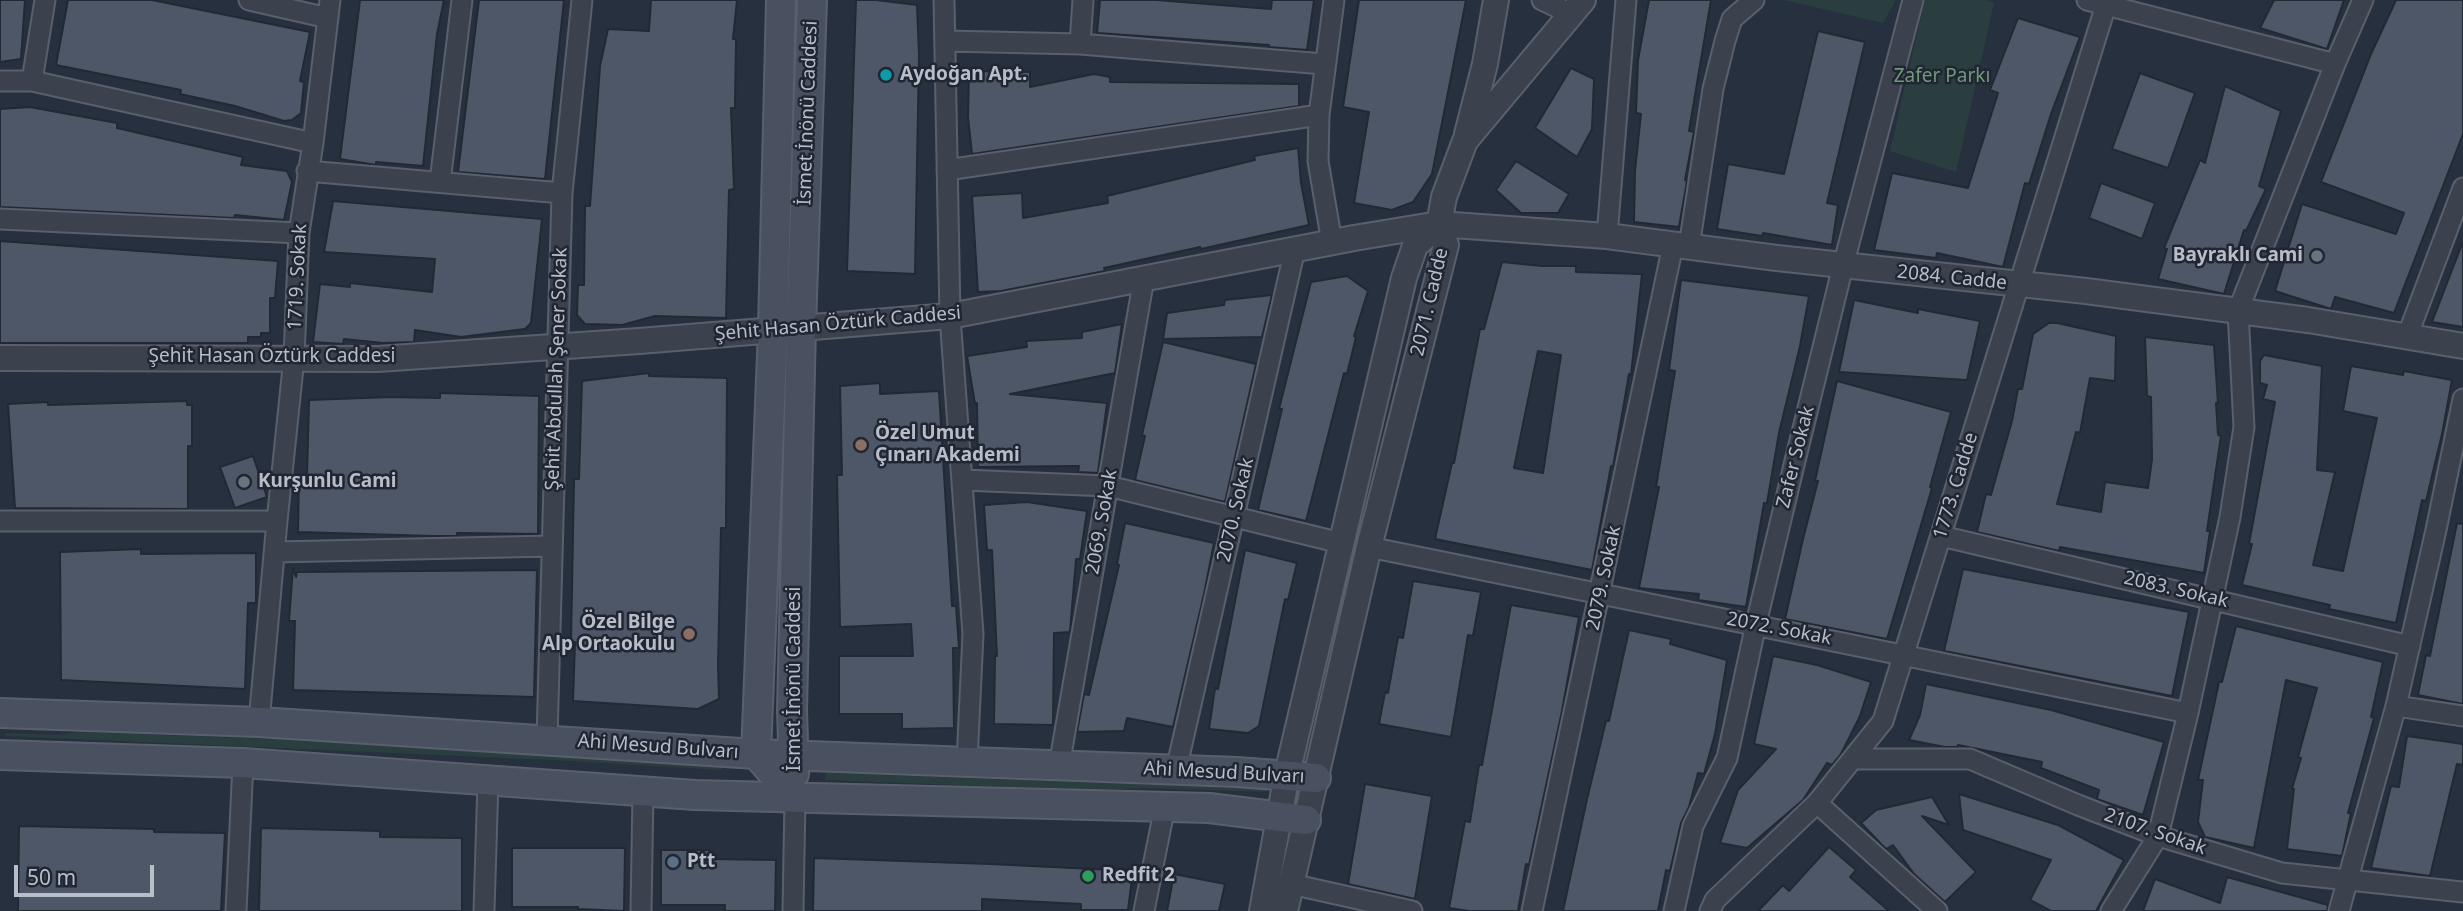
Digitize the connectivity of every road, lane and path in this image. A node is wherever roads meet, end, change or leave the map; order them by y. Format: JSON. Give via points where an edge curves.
{"nodes":[{"id":1,"x":45,"y":0,"type":"edge"},
{"id":2,"x":250,"y":0,"type":"edge"},
{"id":3,"x":462,"y":0,"type":"edge"},
{"id":4,"x":582,"y":0,"type":"edge"},
{"id":5,"x":781,"y":0,"type":"edge"},
{"id":6,"x":811,"y":0,"type":"edge"},
{"id":7,"x":944,"y":0,"type":"edge"},
{"id":8,"x":1083,"y":0,"type":"edge"},
{"id":9,"x":1334,"y":0,"type":"edge"},
{"id":10,"x":1496,"y":0,"type":"edge"},
{"id":11,"x":1542,"y":0,"type":"edge"},
{"id":12,"x":1626,"y":0,"type":"edge"},
{"id":13,"x":1754,"y":0,"type":"edge"},
{"id":14,"x":1913,"y":0,"type":"edge"},
{"id":15,"x":2363,"y":0,"type":"edge"},
{"id":16,"x":2096,"y":2,"type":"edge"},
{"id":17,"x":1577,"y":7,"type":"edge"},
{"id":18,"x":329,"y":9,"type":"edge"},
{"id":19,"x":945,"y":41,"type":"junction"},
{"id":20,"x":1080,"y":44,"type":"junction"},
{"id":21,"x":1324,"y":64,"type":"junction"},
{"id":22,"x":2335,"y":64,"type":"junction"},
{"id":23,"x":0,"y":81,"type":"edge"},
{"id":24,"x":32,"y":81,"type":"junction"},
{"id":25,"x":1319,"y":115,"type":"junction"},
{"id":26,"x":1465,"y":141,"type":"junction"},
{"id":27,"x":313,"y":143,"type":"junction"},
{"id":28,"x":307,"y":170,"type":"junction"},
{"id":29,"x":947,"y":170,"type":"junction"},
{"id":30,"x":440,"y":182,"type":"junction"},
{"id":31,"x":2463,"y":188,"type":"edge"},
{"id":32,"x":562,"y":193,"type":"junction"},
{"id":33,"x":0,"y":219,"type":"edge"},
{"id":34,"x":1439,"y":224,"type":"junction"},
{"id":35,"x":299,"y":233,"type":"junction"},
{"id":36,"x":1607,"y":236,"type":"junction"},
{"id":37,"x":1332,"y":243,"type":"junction"},
{"id":38,"x":1681,"y":246,"type":"junction"},
{"id":39,"x":1295,"y":250,"type":"junction"},
{"id":40,"x":1843,"y":266,"type":"junction"},
{"id":41,"x":1144,"y":278,"type":"junction"},
{"id":42,"x":2018,"y":285,"type":"junction"},
{"id":43,"x":2238,"y":311,"type":"junction"},
{"id":44,"x":950,"y":316,"type":"junction"},
{"id":45,"x":787,"y":328,"type":"junction"},
{"id":46,"x":2407,"y":337,"type":"junction"},
{"id":47,"x":2463,"y":346,"type":"edge"},
{"id":48,"x":558,"y":347,"type":"junction"},
{"id":49,"x":0,"y":358,"type":"edge"},
{"id":50,"x":295,"y":358,"type":"junction"},
{"id":51,"x":2463,"y":399,"type":"edge"},
{"id":52,"x":963,"y":480,"type":"junction"},
{"id":53,"x":1108,"y":486,"type":"junction"},
{"id":54,"x":1234,"y":517,"type":"junction"},
{"id":55,"x":0,"y":521,"type":"edge"},
{"id":56,"x":276,"y":521,"type":"junction"},
{"id":57,"x":1941,"y":536,"type":"junction"},
{"id":58,"x":1341,"y":543,"type":"junction"},
{"id":59,"x":552,"y":546,"type":"junction"},
{"id":60,"x":1369,"y":547,"type":"junction"},
{"id":61,"x":275,"y":552,"type":"junction"},
{"id":62,"x":1600,"y":592,"type":"junction"},
{"id":63,"x":2212,"y":598,"type":"junction"},
{"id":64,"x":1756,"y":624,"type":"junction"},
{"id":65,"x":2410,"y":646,"type":"junction"},
{"id":66,"x":1904,"y":654,"type":"junction"},
{"id":67,"x":2396,"y":706,"type":"junction"},
{"id":68,"x":0,"y":713,"type":"edge"},
{"id":69,"x":2188,"y":713,"type":"junction"},
{"id":70,"x":2463,"y":716,"type":"edge"},
{"id":71,"x":259,"y":722,"type":"junction"},
{"id":72,"x":547,"y":739,"type":"junction"},
{"id":73,"x":756,"y":754,"type":"junction"},
{"id":74,"x":0,"y":755,"type":"edge"},
{"id":75,"x":794,"y":756,"type":"junction"},
{"id":76,"x":1853,"y":759,"type":"junction"},
{"id":77,"x":967,"y":762,"type":"junction"},
{"id":78,"x":243,"y":763,"type":"junction"},
{"id":79,"x":1059,"y":765,"type":"junction"},
{"id":80,"x":1176,"y":769,"type":"junction"},
{"id":81,"x":1287,"y":774,"type":"junction"},
{"id":82,"x":1316,"y":778,"type":"junction"},
{"id":83,"x":488,"y":781,"type":"junction"},
{"id":84,"x":643,"y":792,"type":"junction"},
{"id":85,"x":795,"y":797,"type":"junction"},
{"id":86,"x":1818,"y":803,"type":"junction"},
{"id":87,"x":1165,"y":806,"type":"junction"},
{"id":88,"x":1293,"y":817,"type":"junction"},
{"id":89,"x":2158,"y":836,"type":"junction"},
{"id":90,"x":2348,"y":880,"type":"junction"},
{"id":91,"x":1291,"y":884,"type":"junction"},
{"id":92,"x":2463,"y":892,"type":"edge"},
{"id":93,"x":236,"y":911,"type":"edge"},
{"id":94,"x":484,"y":911,"type":"edge"},
{"id":95,"x":641,"y":911,"type":"edge"},
{"id":96,"x":793,"y":911,"type":"edge"},
{"id":97,"x":1144,"y":911,"type":"edge"},
{"id":98,"x":1262,"y":911,"type":"edge"},
{"id":99,"x":1285,"y":911,"type":"edge"},
{"id":100,"x":1412,"y":911,"type":"edge"},
{"id":101,"x":1532,"y":911,"type":"edge"},
{"id":102,"x":1674,"y":911,"type":"edge"},
{"id":103,"x":1710,"y":911,"type":"edge"},
{"id":104,"x":1937,"y":911,"type":"edge"},
{"id":105,"x":2111,"y":911,"type":"edge"},
{"id":106,"x":2339,"y":911,"type":"edge"}],
"edges":[{"from":1,"to":24,"type":"street"},
{"from":2,"to":18,"type":"street"},
{"from":3,"to":30,"type":"street"},
{"from":4,"to":32,"type":"street","name":"Şehit Abdullah Şener Sokak"},
{"from":5,"to":45,"type":"main road","name":"İsmet İnönü Caddesi"},
{"from":6,"to":45,"type":"main road","name":"İsmet İnönü Caddesi"},
{"from":7,"to":19,"type":"street"},
{"from":8,"to":20,"type":"street"},
{"from":9,"to":21,"type":"street"},
{"from":10,"to":26,"type":"street"},
{"from":11,"to":17,"type":"street"},
{"from":12,"to":36,"type":"street"},
{"from":13,"to":38,"type":"street","name":"2079. Sokak","via":[[1732,19],[1725,41]]},
{"from":14,"to":40,"type":"street","name":"Zafer Sokak"},
{"from":15,"to":22,"type":"street"},
{"from":16,"to":22,"type":"street"},
{"from":16,"to":42,"type":"street","name":"1773. Cadde"},
{"from":17,"to":26,"type":"street"},
{"from":18,"to":27,"type":"street","name":"1719. Sokak"},
{"from":19,"to":20,"type":"street"},
{"from":19,"to":29,"type":"street"},
{"from":20,"to":21,"type":"street"},
{"from":21,"to":25,"type":"street"},
{"from":22,"to":43,"type":"street"},
{"from":23,"to":24,"type":"street"},
{"from":24,"to":27,"type":"street"},
{"from":25,"to":29,"type":"street"},
{"from":25,"to":37,"type":"street","via":[[1318,161]]},
{"from":26,"to":34,"type":"street"},
{"from":27,"to":28,"type":"street","name":"1719. Sokak"},
{"from":28,"to":30,"type":"street"},
{"from":28,"to":35,"type":"street","name":"1719. Sokak"},
{"from":29,"to":44,"type":"street"},
{"from":30,"to":32,"type":"street"},
{"from":31,"to":46,"type":"street"},
{"from":32,"to":48,"type":"street","name":"Şehit Abdullah Şener Sokak"},
{"from":33,"to":35,"type":"street"},
{"from":34,"to":36,"type":"street","name":"2084. Cadde"},
{"from":34,"to":37,"type":"street","name":"Şehit Hasan Öztürk Caddesi"},
{"from":34,"to":58,"type":"street","name":"2071. Cadde","via":[[1415,246],[1404,278]]},
{"from":34,"to":60,"type":"street","name":"2071. Cadde","via":[[1446,245]]},
{"from":35,"to":50,"type":"street","name":"1719. Sokak"},
{"from":36,"to":38,"type":"street","name":"2084. Cadde"},
{"from":37,"to":39,"type":"street","name":"Şehit Hasan Öztürk Caddesi"},
{"from":38,"to":40,"type":"street","name":"2084. Cadde"},
{"from":38,"to":62,"type":"street","name":"2079. Sokak"},
{"from":39,"to":41,"type":"street","name":"Şehit Hasan Öztürk Caddesi"},
{"from":39,"to":54,"type":"street","name":"2070. Sokak"},
{"from":40,"to":42,"type":"street","name":"2084. Cadde"},
{"from":40,"to":64,"type":"street","name":"Zafer Sokak"},
{"from":41,"to":44,"type":"street","name":"Şehit Hasan Öztürk Caddesi"},
{"from":41,"to":53,"type":"street","name":"2069. Sokak"},
{"from":42,"to":43,"type":"street","name":"2084. Cadde"},
{"from":42,"to":57,"type":"street","name":"1773. Cadde"},
{"from":43,"to":46,"type":"street","name":"2084. Cadde"},
{"from":43,"to":63,"type":"street","via":[[2244,427]]},
{"from":44,"to":45,"type":"street","name":"Şehit Hasan Öztürk Caddesi"},
{"from":44,"to":52,"type":"street"},
{"from":45,"to":48,"type":"street","name":"Şehit Hasan Öztürk Caddesi"},
{"from":45,"to":73,"type":"main road","name":"İsmet İnönü Caddesi"},
{"from":45,"to":75,"type":"main road","name":"İsmet İnönü Caddesi"},
{"from":46,"to":47,"type":"street","name":"2084. Cadde"},
{"from":48,"to":50,"type":"street","name":"Şehit Hasan Öztürk Caddesi","via":[[379,359]]},
{"from":48,"to":59,"type":"street","name":"Şehit Abdullah Şener Sokak"},
{"from":49,"to":50,"type":"street","name":"Şehit Hasan Öztürk Caddesi"},
{"from":50,"to":56,"type":"street","name":"1719. Sokak"},
{"from":51,"to":65,"type":"street"},
{"from":52,"to":53,"type":"street"},
{"from":52,"to":77,"type":"street","via":[[973,634]]},
{"from":53,"to":54,"type":"street"},
{"from":53,"to":79,"type":"street","name":"2069. Sokak"},
{"from":54,"to":58,"type":"street"},
{"from":54,"to":80,"type":"street","name":"2070. Sokak"},
{"from":55,"to":56,"type":"street"},
{"from":56,"to":61,"type":"street","name":"1719. Sokak"},
{"from":57,"to":63,"type":"street","name":"2083. Sokak"},
{"from":57,"to":66,"type":"street","name":"1773. Cadde"},
{"from":58,"to":81,"type":"street","name":"2071. Cadde"},
{"from":59,"to":61,"type":"street"},
{"from":59,"to":72,"type":"street","name":"Şehit Abdullah Şener Sokak"},
{"from":60,"to":62,"type":"street","name":"2072. Sokak"},
{"from":60,"to":82,"type":"street","name":"2071. Cadde"},
{"from":61,"to":71,"type":"street","name":"1719. Sokak"},
{"from":62,"to":64,"type":"street","name":"2072. Sokak"},
{"from":62,"to":101,"type":"street","name":"2079. Sokak"},
{"from":63,"to":65,"type":"street","name":"2083. Sokak"},
{"from":63,"to":69,"type":"street"},
{"from":64,"to":66,"type":"street","name":"2072. Sokak"},
{"from":64,"to":102,"type":"street","name":"Zafer Sokak","via":[[1727,758],[1693,826]]},
{"from":65,"to":67,"type":"street"},
{"from":66,"to":69,"type":"street","name":"2072. Sokak"},
{"from":66,"to":76,"type":"street","name":"1773. Cadde","via":[[1883,721]]},
{"from":67,"to":70,"type":"street"},
{"from":67,"to":90,"type":"street"},
{"from":68,"to":71,"type":"main road","name":"Ahi Mesud Bulvarı"},
{"from":69,"to":89,"type":"street"},
{"from":71,"to":72,"type":"main road","name":"Ahi Mesud Bulvarı"},
{"from":72,"to":73,"type":"main road","name":"Ahi Mesud Bulvarı"},
{"from":73,"to":75,"type":"main road","name":"Ahi Mesud Bulvarı"},
{"from":73,"to":85,"type":"main road","name":"İsmet İnönü Caddesi"},
{"from":74,"to":78,"type":"main road","name":"Ahi Mesud Bulvarı"},
{"from":75,"to":77,"type":"main road","name":"Ahi Mesud Bulvarı"},
{"from":75,"to":85,"type":"main road","name":"İsmet İnönü Caddesi"},
{"from":76,"to":86,"type":"street","name":"1773. Cadde"},
{"from":76,"to":89,"type":"street","name":"2107. Sokak","via":[[1970,759]]},
{"from":77,"to":79,"type":"main road","name":"Ahi Mesud Bulvarı"},
{"from":78,"to":83,"type":"main road","name":"Ahi Mesud Bulvarı"},
{"from":78,"to":93,"type":"street"},
{"from":79,"to":80,"type":"main road","name":"Ahi Mesud Bulvarı"},
{"from":80,"to":81,"type":"main road","name":"Ahi Mesud Bulvarı"},
{"from":81,"to":82,"type":"main road","name":"Ahi Mesud Bulvarı"},
{"from":81,"to":88,"type":"street","name":"2071. Cadde"},
{"from":82,"to":88,"type":"street","name":"2071. Cadde"},
{"from":83,"to":84,"type":"main road","name":"Ahi Mesud Bulvarı"},
{"from":83,"to":94,"type":"street"},
{"from":84,"to":85,"type":"main road","name":"Ahi Mesud Bulvarı"},
{"from":84,"to":95,"type":"street"},
{"from":85,"to":87,"type":"main road","name":"Ahi Mesud Bulvarı"},
{"from":85,"to":96,"type":"street"},
{"from":86,"to":103,"type":"street","name":"1773. Cadde","via":[[1715,900]]},
{"from":86,"to":104,"type":"street"},
{"from":87,"to":88,"type":"main road","name":"Ahi Mesud Bulvarı"},
{"from":87,"to":97,"type":"street"},
{"from":88,"to":91,"type":"street","name":"2071. Cadde"},
{"from":88,"to":98,"type":"street","name":"2071. Cadde"},
{"from":89,"to":90,"type":"street","name":"2107. Sokak","via":[[2282,873]]},
{"from":89,"to":105,"type":"street"},
{"from":90,"to":92,"type":"street","name":"2107. Sokak"},
{"from":90,"to":106,"type":"street"},
{"from":91,"to":99,"type":"street","name":"2071. Cadde"},
{"from":91,"to":100,"type":"street"}]}
